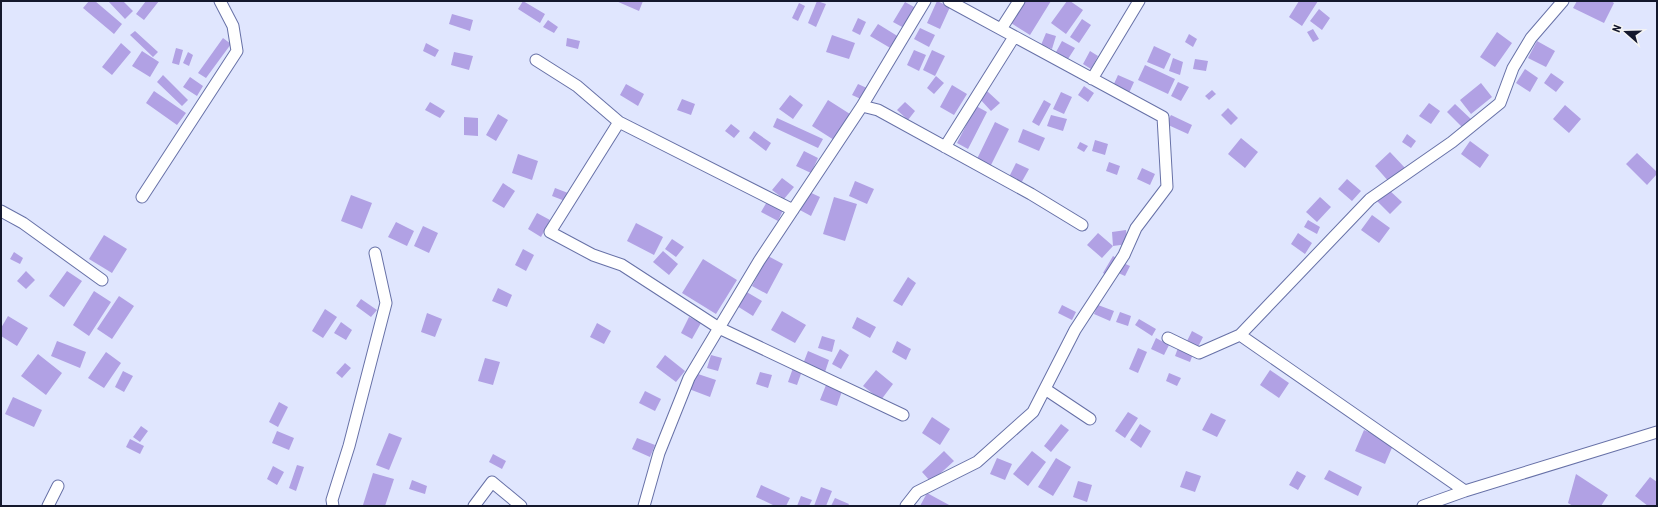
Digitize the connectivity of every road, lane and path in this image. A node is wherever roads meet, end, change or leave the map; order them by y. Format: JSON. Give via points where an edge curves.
{"nodes":[{"id":1,"x":220,"y":1,"type":"edge"},
{"id":2,"x":925,"y":1,"type":"edge"},
{"id":3,"x":949,"y":1,"type":"edge"},
{"id":4,"x":1019,"y":1,"type":"edge"},
{"id":5,"x":1139,"y":1,"type":"edge"},
{"id":6,"x":1562,"y":1,"type":"edge"},
{"id":7,"x":1001,"y":29,"type":"junction"},
{"id":8,"x":1014,"y":37,"type":"junction"},
{"id":9,"x":536,"y":60,"type":"dead end"},
{"id":10,"x":1092,"y":79,"type":"junction"},
{"id":11,"x":862,"y":106,"type":"junction"},
{"id":12,"x":618,"y":122,"type":"junction"},
{"id":13,"x":945,"y":147,"type":"junction"},
{"id":14,"x":142,"y":197,"type":"dead end"},
{"id":15,"x":793,"y":210,"type":"junction"},
{"id":16,"x":1,"y":211,"type":"edge"},
{"id":17,"x":1082,"y":225,"type":"dead end"},
{"id":18,"x":375,"y":253,"type":"dead end"},
{"id":19,"x":102,"y":280,"type":"dead end"},
{"id":20,"x":719,"y":328,"type":"junction"},
{"id":21,"x":1240,"y":335,"type":"junction"},
{"id":22,"x":1168,"y":338,"type":"dead end"},
{"id":23,"x":1044,"y":389,"type":"junction"},
{"id":24,"x":903,"y":415,"type":"dead end"},
{"id":25,"x":1090,"y":419,"type":"dead end"},
{"id":26,"x":1657,"y":432,"type":"edge"},
{"id":27,"x":58,"y":486,"type":"dead end"},
{"id":28,"x":1464,"y":491,"type":"junction"},
{"id":29,"x":48,"y":506,"type":"edge"},
{"id":30,"x":333,"y":506,"type":"edge"},
{"id":31,"x":474,"y":506,"type":"edge"},
{"id":32,"x":521,"y":506,"type":"edge"},
{"id":33,"x":644,"y":506,"type":"edge"},
{"id":34,"x":906,"y":506,"type":"edge"},
{"id":35,"x":1423,"y":506,"type":"edge"}],
"edges":[{"from":1,"to":14,"type":"street","via":[[233,26],[237,51]]},
{"from":2,"to":11,"type":"street"},
{"from":3,"to":7,"type":"street"},
{"from":4,"to":7,"type":"street"},
{"from":5,"to":10,"type":"street"},
{"from":6,"to":21,"type":"street","via":[[1531,38],[1513,68],[1500,103],[1452,142],[1370,199]]},
{"from":7,"to":8,"type":"street"},
{"from":8,"to":10,"type":"street"},
{"from":8,"to":13,"type":"street"},
{"from":9,"to":12,"type":"street","via":[[577,86]]},
{"from":10,"to":23,"type":"street","via":[[1163,117],[1167,187],[1136,228],[1124,255],[1075,330]]},
{"from":11,"to":13,"type":"street","via":[[878,110]]},
{"from":11,"to":15,"type":"street"},
{"from":12,"to":15,"type":"street"},
{"from":12,"to":20,"type":"street","via":[[550,232],[593,255],[622,264]]},
{"from":13,"to":17,"type":"street"},
{"from":15,"to":20,"type":"street"},
{"from":16,"to":19,"type":"street","via":[[23,223]]},
{"from":18,"to":30,"type":"street","via":[[386,303],[332,500]]},
{"from":20,"to":24,"type":"street"},
{"from":20,"to":33,"type":"street","via":[[689,378],[659,453]]},
{"from":21,"to":22,"type":"street","via":[[1200,353]]},
{"from":21,"to":28,"type":"street"},
{"from":23,"to":25,"type":"street"},
{"from":23,"to":34,"type":"street","via":[[1033,412],[977,462],[917,492]]},
{"from":26,"to":28,"type":"street"},
{"from":27,"to":29,"type":"street"},
{"from":28,"to":35,"type":"street"},
{"from":31,"to":32,"type":"street","via":[[492,482]]}]}
